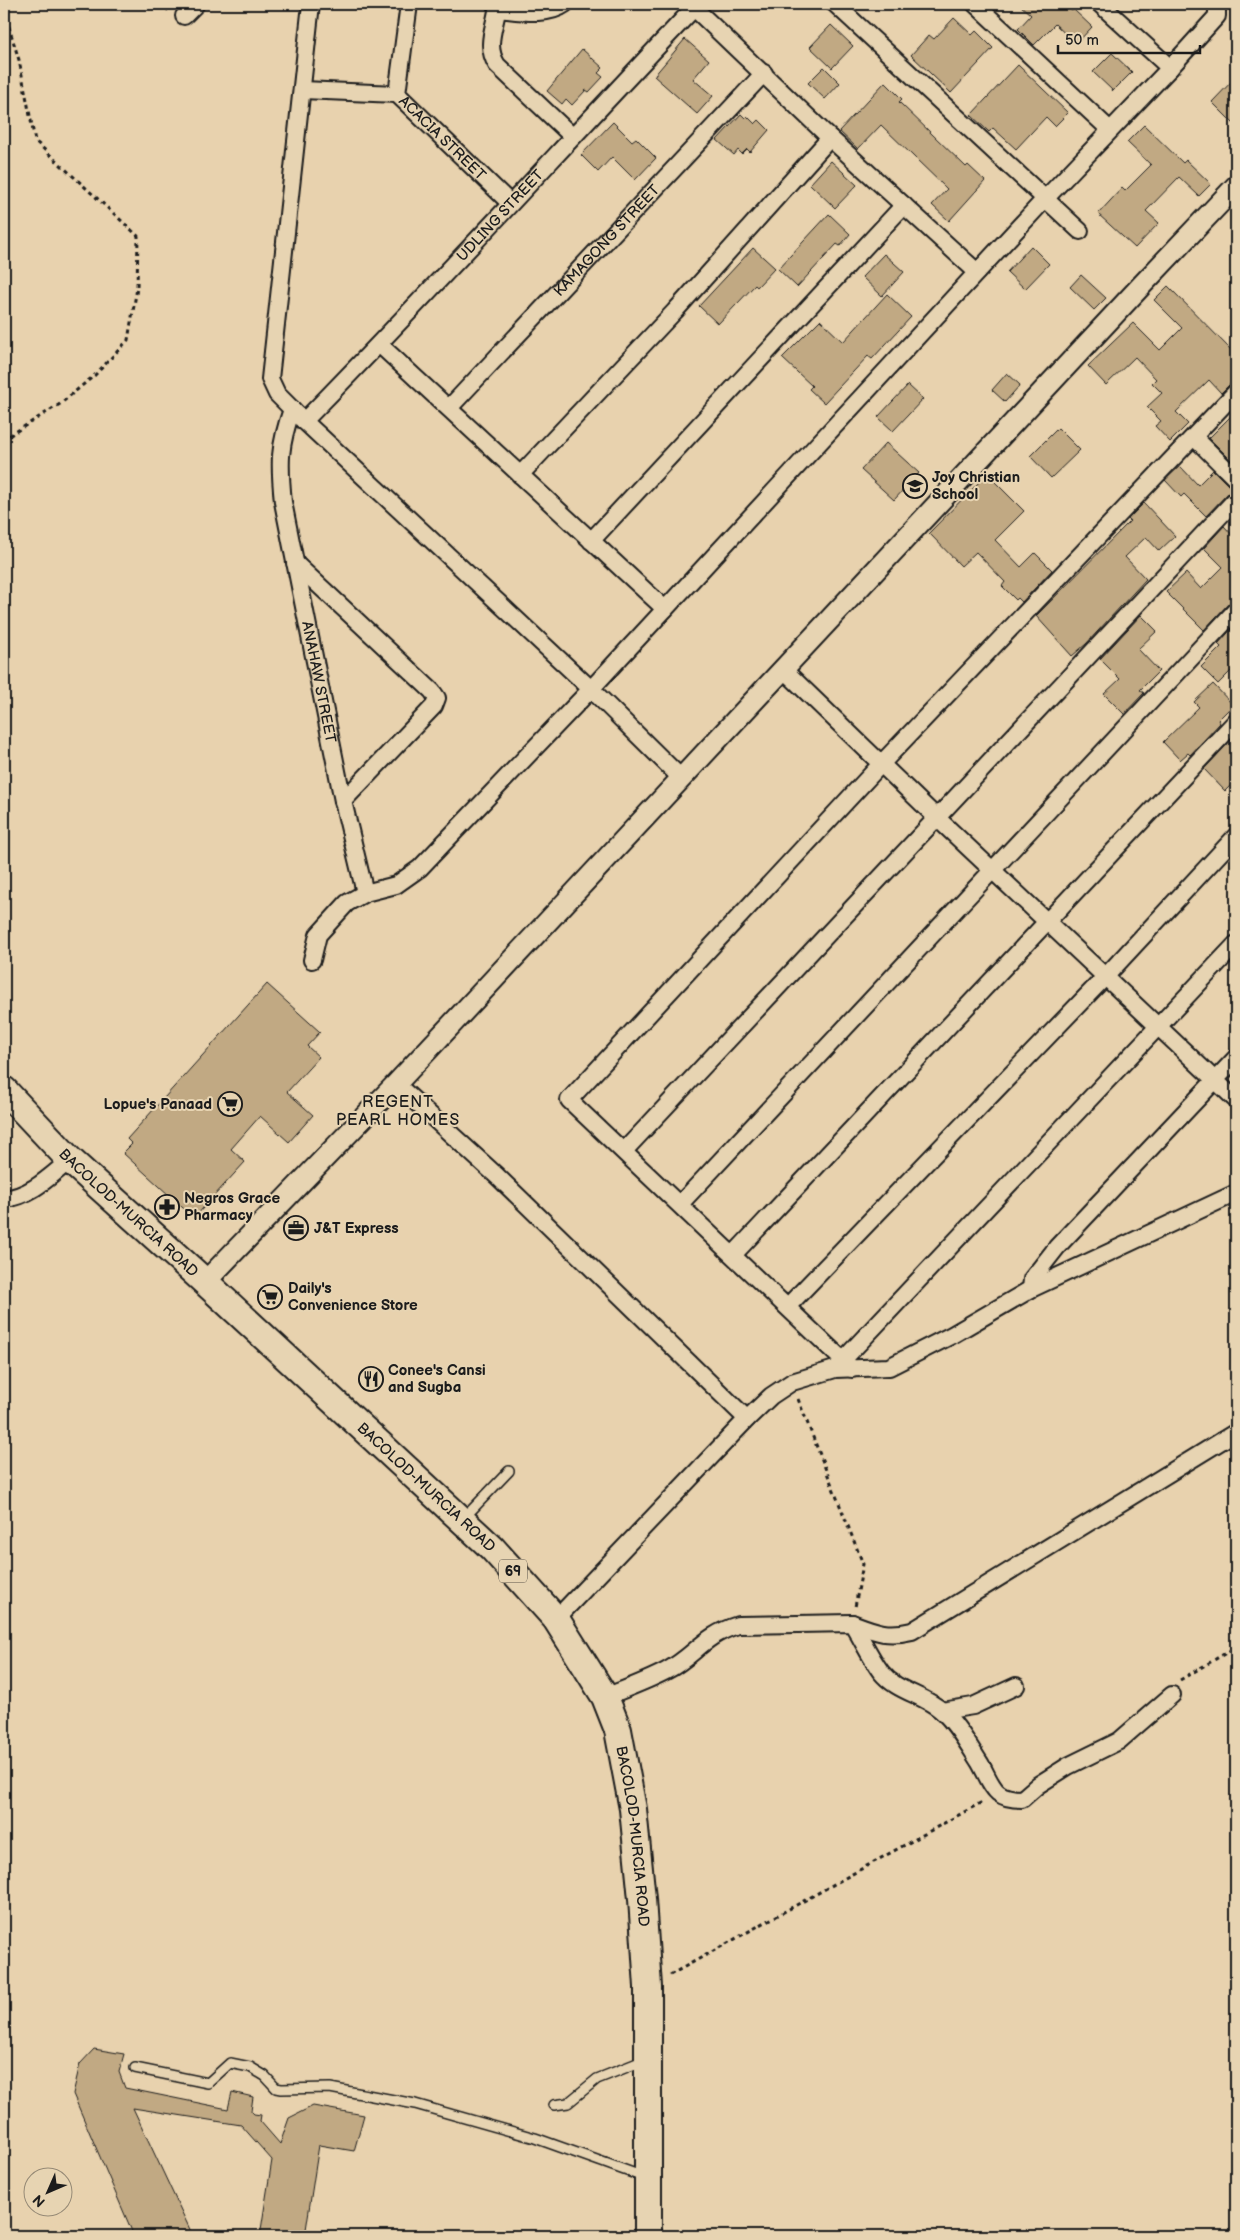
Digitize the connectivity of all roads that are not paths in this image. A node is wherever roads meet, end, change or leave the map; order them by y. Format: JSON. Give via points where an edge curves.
{"nodes":[{"id":1,"x":196,"y":4,"type":"edge"},
{"id":2,"x":311,"y":4,"type":"edge"},
{"id":3,"x":409,"y":4,"type":"edge"},
{"id":4,"x":565,"y":4,"type":"edge"},
{"id":5,"x":836,"y":4,"type":"edge"},
{"id":6,"x":975,"y":4,"type":"edge"},
{"id":7,"x":1100,"y":4,"type":"edge"},
{"id":8,"x":1217,"y":4,"type":"edge"},
{"id":9,"x":692,"y":6,"type":"edge"},
{"id":10,"x":498,"y":7,"type":"edge"},
{"id":11,"x":184,"y":16,"type":"dead end"},
{"id":12,"x":1170,"y":68,"type":"junction"},
{"id":13,"x":764,"y":73,"type":"junction"},
{"id":14,"x":302,"y":90,"type":"junction"},
{"id":15,"x":397,"y":94,"type":"junction"},
{"id":16,"x":1110,"y":130,"type":"junction"},
{"id":17,"x":572,"y":136,"type":"junction"},
{"id":18,"x":830,"y":138,"type":"junction"},
{"id":19,"x":1236,"y":186,"type":"edge"},
{"id":20,"x":1044,"y":200,"type":"junction"},
{"id":21,"x":509,"y":202,"type":"junction"},
{"id":22,"x":904,"y":205,"type":"junction"},
{"id":23,"x":1080,"y":231,"type":"dead end"},
{"id":24,"x":977,"y":272,"type":"junction"},
{"id":25,"x":380,"y":344,"type":"junction"},
{"id":26,"x":1236,"y":392,"type":"edge"},
{"id":27,"x":449,"y":408,"type":"junction"},
{"id":28,"x":292,"y":409,"type":"junction"},
{"id":29,"x":304,"y":421,"type":"junction"},
{"id":30,"x":1194,"y":437,"type":"junction"},
{"id":31,"x":520,"y":475,"type":"junction"},
{"id":32,"x":1236,"y":478,"type":"edge"},
{"id":33,"x":1236,"y":499,"type":"edge"},
{"id":34,"x":591,"y":541,"type":"junction"},
{"id":35,"x":295,"y":563,"type":"junction"},
{"id":36,"x":665,"y":609,"type":"junction"},
{"id":37,"x":1236,"y":610,"type":"edge"},
{"id":38,"x":784,"y":670,"type":"junction"},
{"id":39,"x":591,"y":689,"type":"junction"},
{"id":40,"x":1236,"y":721,"type":"edge"},
{"id":41,"x":881,"y":764,"type":"junction"},
{"id":42,"x":681,"y":778,"type":"junction"},
{"id":43,"x":344,"y":801,"type":"junction"},
{"id":44,"x":936,"y":817,"type":"junction"},
{"id":45,"x":1236,"y":836,"type":"edge"},
{"id":46,"x":992,"y":871,"type":"junction"},
{"id":47,"x":365,"y":893,"type":"junction"},
{"id":48,"x":1048,"y":923,"type":"junction"},
{"id":49,"x":1236,"y":944,"type":"edge"},
{"id":50,"x":312,"y":960,"type":"dead end"},
{"id":51,"x":1105,"y":977,"type":"junction"},
{"id":52,"x":1158,"y":1026,"type":"junction"},
{"id":53,"x":1236,"y":1058,"type":"edge"},
{"id":54,"x":1215,"y":1080,"type":"junction"},
{"id":55,"x":396,"y":1084,"type":"junction"},
{"id":56,"x":4,"y":1090,"type":"edge"},
{"id":57,"x":1236,"y":1100,"type":"edge"},
{"id":58,"x":624,"y":1151,"type":"junction"},
{"id":59,"x":70,"y":1160,"type":"junction"},
{"id":60,"x":1236,"y":1193,"type":"edge"},
{"id":61,"x":4,"y":1199,"type":"edge"},
{"id":62,"x":680,"y":1204,"type":"junction"},
{"id":63,"x":733,"y":1255,"type":"junction"},
{"id":64,"x":206,"y":1282,"type":"junction"},
{"id":65,"x":1031,"y":1290,"type":"junction"},
{"id":66,"x":788,"y":1306,"type":"junction"},
{"id":67,"x":848,"y":1364,"type":"junction"},
{"id":68,"x":747,"y":1420,"type":"junction"},
{"id":69,"x":1236,"y":1432,"type":"edge"},
{"id":70,"x":508,"y":1470,"type":"dead end"},
{"id":71,"x":462,"y":1521,"type":"junction"},
{"id":72,"x":556,"y":1619,"type":"junction"},
{"id":73,"x":852,"y":1623,"type":"junction"},
{"id":74,"x":1016,"y":1686,"type":"dead end"},
{"id":75,"x":1172,"y":1689,"type":"road end"},
{"id":76,"x":605,"y":1697,"type":"junction"},
{"id":77,"x":942,"y":1711,"type":"junction"},
{"id":78,"x":648,"y":2059,"type":"junction"},
{"id":79,"x":134,"y":2068,"type":"dead end"},
{"id":80,"x":554,"y":2105,"type":"dead end"},
{"id":81,"x":647,"y":2178,"type":"junction"},
{"id":82,"x":648,"y":2236,"type":"edge"}],
"edges":[{"from":1,"to":11,"type":"street"},
{"from":2,"to":14,"type":"street"},
{"from":3,"to":15,"type":"street","name":"ACACIA STREET"},
{"from":4,"to":10,"type":"street","via":[[559,9],[544,12]]},
{"from":5,"to":20,"type":"street"},
{"from":6,"to":16,"type":"street"},
{"from":7,"to":12,"type":"street"},
{"from":8,"to":12,"type":"street","via":[[1217,16]]},
{"from":9,"to":13,"type":"street"},
{"from":9,"to":17,"type":"street","name":"UDLING STREET"},
{"from":10,"to":17,"type":"street","via":[[490,41],[491,55],[497,65]]},
{"from":12,"to":16,"type":"street"},
{"from":13,"to":18,"type":"street"},
{"from":13,"to":27,"type":"street","name":"KAMAGONG STREET"},
{"from":14,"to":15,"type":"street"},
{"from":14,"to":28,"type":"street","via":[[270,362],[270,379],[277,394]]},
{"from":15,"to":21,"type":"street","name":"ACACIA STREET"},
{"from":16,"to":20,"type":"street"},
{"from":17,"to":21,"type":"street","name":"UDLING STREET"},
{"from":18,"to":22,"type":"street"},
{"from":18,"to":31,"type":"street","via":[[675,311]]},
{"from":19,"to":38,"type":"street"},
{"from":20,"to":23,"type":"street"},
{"from":20,"to":24,"type":"street"},
{"from":21,"to":25,"type":"street","name":"UDLING STREET"},
{"from":22,"to":24,"type":"street"},
{"from":22,"to":34,"type":"street"},
{"from":24,"to":36,"type":"street"},
{"from":25,"to":27,"type":"street"},
{"from":25,"to":29,"type":"street","name":"UDLING STREET"},
{"from":26,"to":30,"type":"street"},
{"from":27,"to":31,"type":"street"},
{"from":28,"to":29,"type":"street"},
{"from":28,"to":35,"type":"street","name":"ANAHAW STREET","via":[[283,434],[279,462]]},
{"from":29,"to":39,"type":"street"},
{"from":30,"to":32,"type":"street"},
{"from":30,"to":41,"type":"street"},
{"from":31,"to":34,"type":"street"},
{"from":33,"to":44,"type":"street"},
{"from":34,"to":36,"type":"street"},
{"from":35,"to":43,"type":"street","name":"ANAHAW STREET"},
{"from":35,"to":43,"type":"street","via":[[437,698],[434,706]]},
{"from":36,"to":39,"type":"street"},
{"from":37,"to":46,"type":"street"},
{"from":38,"to":41,"type":"street"},
{"from":38,"to":42,"type":"street"},
{"from":39,"to":42,"type":"street"},
{"from":39,"to":47,"type":"street","via":[[420,868],[396,885]]},
{"from":40,"to":48,"type":"street"},
{"from":41,"to":44,"type":"street"},
{"from":41,"to":58,"type":"street","via":[[568,1100]]},
{"from":42,"to":55,"type":"street"},
{"from":43,"to":47,"type":"street","name":"ANAHAW STREET"},
{"from":44,"to":46,"type":"street"},
{"from":44,"to":58,"type":"street"},
{"from":45,"to":51,"type":"street"},
{"from":46,"to":48,"type":"street"},
{"from":46,"to":62,"type":"street"},
{"from":47,"to":50,"type":"street","via":[[347,903],[318,935]]},
{"from":48,"to":51,"type":"street"},
{"from":48,"to":63,"type":"street"},
{"from":49,"to":52,"type":"street"},
{"from":51,"to":52,"type":"street"},
{"from":51,"to":66,"type":"street"},
{"from":52,"to":54,"type":"street"},
{"from":52,"to":67,"type":"street"},
{"from":53,"to":54,"type":"street"},
{"from":54,"to":57,"type":"street"},
{"from":54,"to":65,"type":"street","via":[[1057,1247],[1032,1279]]},
{"from":55,"to":64,"type":"street"},
{"from":55,"to":68,"type":"street","via":[[497,1176]]},
{"from":56,"to":59,"type":"main road","name":"BACOLOD-MURCIA ROAD","number":"69"},
{"from":58,"to":62,"type":"street"},
{"from":59,"to":61,"type":"street","via":[[34,1190]]},
{"from":59,"to":64,"type":"main road","name":"BACOLOD-MURCIA ROAD","number":"69"},
{"from":60,"to":65,"type":"street"},
{"from":62,"to":63,"type":"street"},
{"from":63,"to":66,"type":"street"},
{"from":64,"to":71,"type":"main road","name":"BACOLOD-MURCIA ROAD","number":"69"},
{"from":65,"to":67,"type":"street","via":[[889,1367]]},
{"from":66,"to":67,"type":"street"},
{"from":67,"to":68,"type":"street","via":[[792,1382],[770,1396]]},
{"from":68,"to":72,"type":"street"},
{"from":69,"to":73,"type":"street","via":[[912,1631],[882,1634]]},
{"from":70,"to":71,"type":"lane"},
{"from":71,"to":72,"type":"main road","name":"BACOLOD-MURCIA ROAD","number":"69","via":[[529,1587]]},
{"from":72,"to":76,"type":"main road","name":"BACOLOD-MURCIA ROAD","number":"69"},
{"from":73,"to":76,"type":"street","via":[[738,1625],[701,1643],[666,1671]]},
{"from":73,"to":77,"type":"street","via":[[882,1673],[901,1690]]},
{"from":74,"to":77,"type":"street","via":[[973,1706]]},
{"from":75,"to":77,"type":"street","via":[[1119,1741],[1068,1766],[1022,1799],[1007,1799],[998,1794],[969,1746]]},
{"from":76,"to":78,"type":"main road","name":"BACOLOD-MURCIA ROAD","number":"69","via":[[618,1730],[632,1809],[648,1987]]},
{"from":78,"to":80,"type":"lane","via":[[597,2079],[568,2103]]},
{"from":78,"to":81,"type":"main road","name":"BACOLOD-MURCIA ROAD","number":"69"},
{"from":79,"to":81,"type":"lane","via":[[208,2083],[226,2064],[240,2065],[259,2072],[281,2090],[330,2088],[415,2104],[535,2138]]},
{"from":81,"to":82,"type":"main road","name":"BACOLOD-MURCIA ROAD","number":"69"}]}
